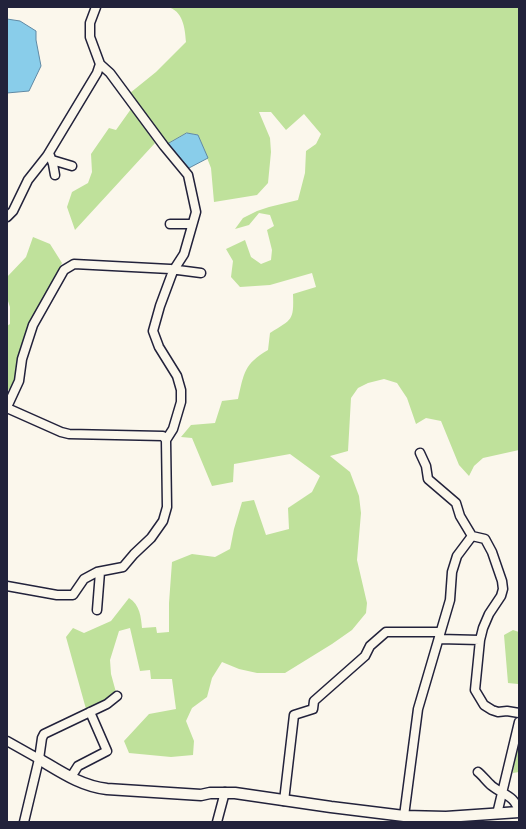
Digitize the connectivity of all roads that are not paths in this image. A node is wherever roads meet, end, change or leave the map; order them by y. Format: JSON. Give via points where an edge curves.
{"nodes":[{"id":1,"x":96,"y":7,"type":"edge"},
{"id":2,"x":100,"y":64,"type":"junction"},
{"id":3,"x":50,"y":157,"type":"junction"},
{"id":4,"x":72,"y":166,"type":"dead end"},
{"id":5,"x":55,"y":175,"type":"dead end"},
{"id":6,"x":7,"y":217,"type":"edge"},
{"id":7,"x":170,"y":224,"type":"dead end"},
{"id":8,"x":192,"y":224,"type":"junction"},
{"id":9,"x":173,"y":271,"type":"junction"},
{"id":10,"x":201,"y":273,"type":"dead end"},
{"id":11,"x":7,"y":408,"type":"edge"},
{"id":12,"x":166,"y":440,"type":"junction"},
{"id":13,"x":420,"y":453,"type":"dead end"},
{"id":14,"x":472,"y":536,"type":"junction"},
{"id":15,"x":100,"y":572,"type":"junction"},
{"id":16,"x":7,"y":586,"type":"edge"},
{"id":17,"x":97,"y":610,"type":"dead end"},
{"id":18,"x":440,"y":636,"type":"junction"},
{"id":19,"x":480,"y":640,"type":"junction"},
{"id":20,"x":117,"y":696,"type":"dead end"},
{"id":21,"x":90,"y":712,"type":"junction"},
{"id":22,"x":519,"y":713,"type":"edge"},
{"id":23,"x":519,"y":722,"type":"edge"},
{"id":24,"x":7,"y":741,"type":"edge"},
{"id":25,"x":39,"y":759,"type":"junction"},
{"id":26,"x":478,"y":772,"type":"dead end"},
{"id":27,"x":71,"y":777,"type":"junction"},
{"id":28,"x":225,"y":792,"type":"junction"},
{"id":29,"x":502,"y":792,"type":"junction"},
{"id":30,"x":284,"y":800,"type":"junction"},
{"id":31,"x":519,"y":812,"type":"edge"},
{"id":32,"x":497,"y":814,"type":"junction"},
{"id":33,"x":404,"y":816,"type":"junction"},
{"id":34,"x":24,"y":822,"type":"edge"},
{"id":35,"x":217,"y":822,"type":"edge"}],
"edges":[{"from":1,"to":2,"type":"street","via":[[90,23],[90,37]]},
{"from":2,"to":3,"type":"street"},
{"from":2,"to":8,"type":"street","via":[[110,73],[188,175],[196,212]]},
{"from":3,"to":4,"type":"street"},
{"from":3,"to":5,"type":"street"},
{"from":3,"to":6,"type":"street","via":[[28,180],[13,211]]},
{"from":7,"to":8,"type":"street"},
{"from":8,"to":9,"type":"street","via":[[184,254]]},
{"from":9,"to":10,"type":"street","via":[[179,269]]},
{"from":9,"to":11,"type":"street","via":[[74,264],[64,270],[33,325],[22,359],[19,380]]},
{"from":9,"to":12,"type":"street","via":[[153,331],[159,347],[177,376],[181,390],[181,402],[173,430]]},
{"from":11,"to":12,"type":"street","via":[[69,434],[164,436]]},
{"from":12,"to":15,"type":"street","via":[[167,507],[163,521],[151,538],[123,567]]},
{"from":13,"to":14,"type":"street","via":[[428,479],[456,503],[460,516]]},
{"from":14,"to":18,"type":"street","via":[[457,556],[452,572],[450,600]]},
{"from":14,"to":19,"type":"street","via":[[485,539],[494,558],[503,589],[489,614]]},
{"from":15,"to":16,"type":"street","via":[[84,579],[73,595],[57,595]]},
{"from":15,"to":17,"type":"street"},
{"from":18,"to":19,"type":"street"},
{"from":18,"to":30,"type":"street","via":[[386,632],[370,646],[365,656],[314,700],[313,709],[294,716]]},
{"from":18,"to":33,"type":"street","via":[[418,709]]},
{"from":19,"to":22,"type":"street","via":[[474,685],[478,696],[484,705],[492,710]]},
{"from":20,"to":21,"type":"street"},
{"from":21,"to":25,"type":"street","via":[[44,734]]},
{"from":21,"to":27,"type":"street","via":[[107,751],[78,766]]},
{"from":23,"to":29,"type":"street"},
{"from":24,"to":25,"type":"street"},
{"from":25,"to":27,"type":"street"},
{"from":25,"to":34,"type":"street"},
{"from":26,"to":29,"type":"street"},
{"from":27,"to":28,"type":"street","via":[[95,788],[201,795]]},
{"from":28,"to":30,"type":"street"},
{"from":28,"to":35,"type":"street"},
{"from":29,"to":31,"type":"street","via":[[517,804]]},
{"from":29,"to":32,"type":"street"},
{"from":30,"to":33,"type":"street"},
{"from":31,"to":32,"type":"street"},
{"from":32,"to":33,"type":"street"}]}
